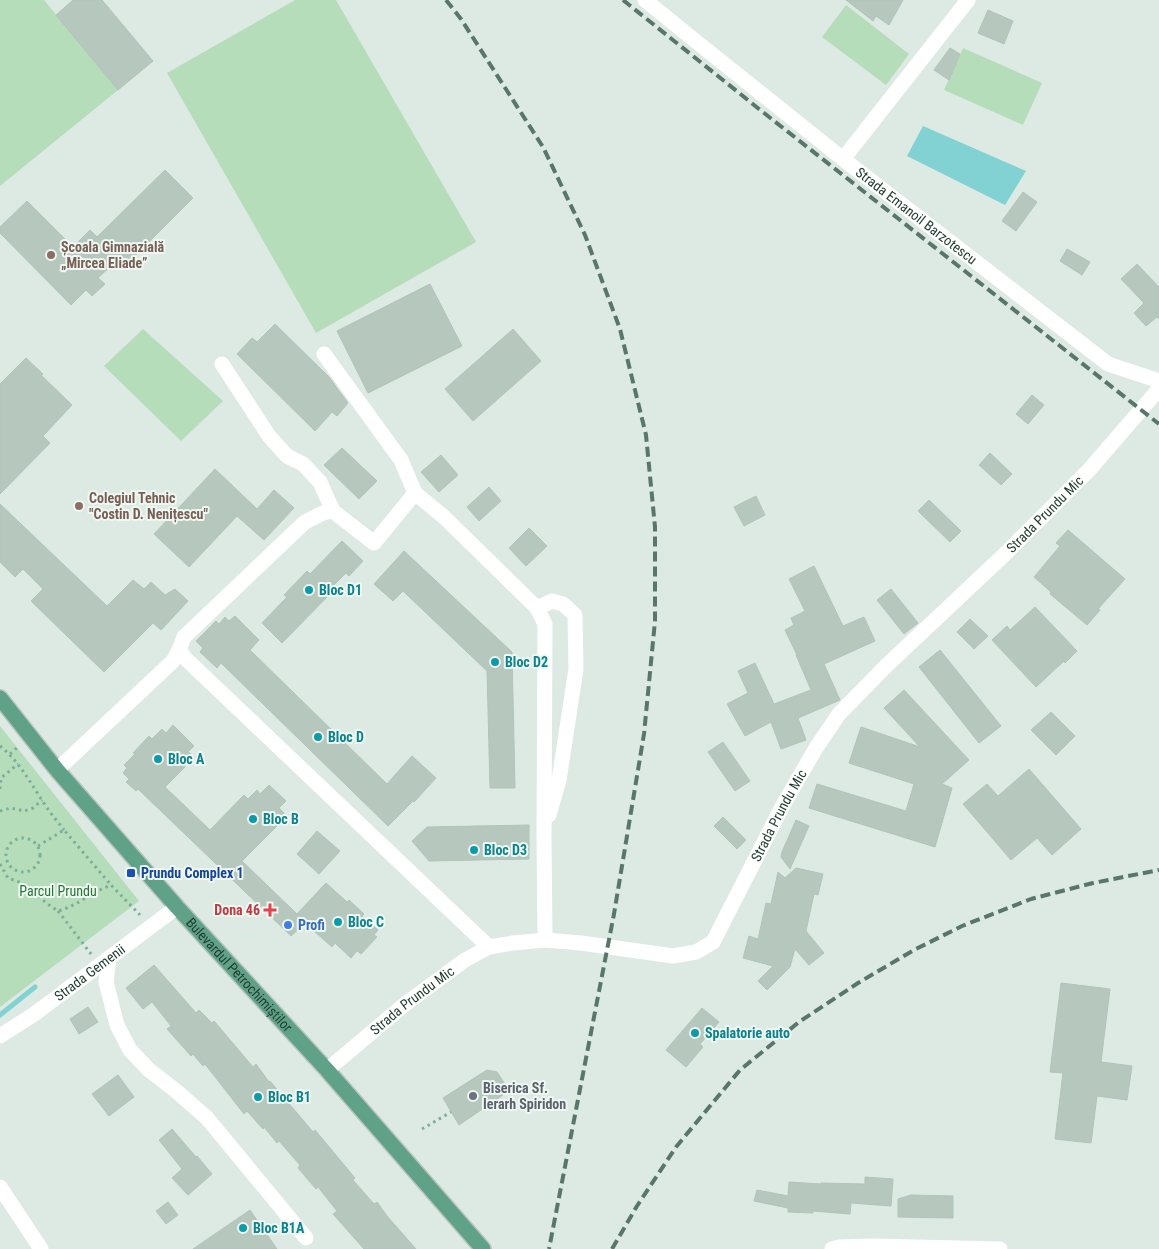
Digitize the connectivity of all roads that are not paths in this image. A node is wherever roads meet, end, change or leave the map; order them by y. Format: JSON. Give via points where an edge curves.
{"nodes":[{"id":1,"x":646,"y":0,"type":"edge"},
{"id":2,"x":962,"y":2,"type":"edge"},
{"id":3,"x":843,"y":159,"type":"junction"},
{"id":4,"x":324,"y":354,"type":"dead end"},
{"id":5,"x":222,"y":364,"type":"dead end"},
{"id":6,"x":1159,"y":381,"type":"edge"},
{"id":7,"x":1159,"y":389,"type":"edge"},
{"id":8,"x":416,"y":493,"type":"junction"},
{"id":9,"x":333,"y":511,"type":"junction"},
{"id":10,"x":537,"y":608,"type":"junction"},
{"id":11,"x":179,"y":650,"type":"junction"},
{"id":12,"x":0,"y":698,"type":"edge"},
{"id":13,"x":57,"y":770,"type":"junction"},
{"id":14,"x":544,"y":836,"type":"junction"},
{"id":15,"x":177,"y":906,"type":"junction"},
{"id":16,"x":545,"y":940,"type":"junction"},
{"id":17,"x":489,"y":947,"type":"junction"},
{"id":18,"x":104,"y":962,"type":"junction"},
{"id":19,"x":0,"y":1036,"type":"edge"},
{"id":20,"x":327,"y":1070,"type":"junction"},
{"id":21,"x":0,"y":1187,"type":"edge"},
{"id":22,"x":306,"y":1238,"type":"dead end"},
{"id":23,"x":854,"y":1248,"type":"edge"},
{"id":24,"x":41,"y":1249,"type":"edge"},
{"id":25,"x":483,"y":1249,"type":"edge"},
{"id":26,"x":832,"y":1249,"type":"edge"},
{"id":27,"x":1000,"y":1249,"type":"edge"}],
"edges":[{"from":1,"to":3,"type":"street"},
{"from":2,"to":3,"type":"street","name":"Strada Emanoil Barzotescu"},
{"from":3,"to":6,"type":"street","name":"Strada Emanoil Barzotescu","via":[[1108,364]]},
{"from":4,"to":8,"type":"street","via":[[401,460]]},
{"from":5,"to":9,"type":"street","via":[[269,436],[287,456],[303,464],[320,482]]},
{"from":7,"to":16,"type":"street","name":"Strada Prundu Mic","via":[[1090,470],[839,714],[783,805],[713,942],[696,952],[673,956]]},
{"from":8,"to":9,"type":"street","via":[[374,543]]},
{"from":8,"to":10,"type":"street"},
{"from":9,"to":11,"type":"street","via":[[305,522],[184,637]]},
{"from":10,"to":14,"type":"street","via":[[545,624]]},
{"from":10,"to":14,"type":"street","via":[[552,601],[563,604],[575,615],[576,669],[559,780]]},
{"from":11,"to":13,"type":"street","via":[[173,661]]},
{"from":11,"to":17,"type":"street"},
{"from":12,"to":13,"type":"main road","name":"Bulevardul Petrochimiștilor"},
{"from":13,"to":15,"type":"main road","name":"Bulevardul Petrochimiștilor"},
{"from":14,"to":16,"type":"street"},
{"from":15,"to":18,"type":"street","name":"Strada Gemenii"},
{"from":15,"to":20,"type":"main road","name":"Bulevardul Petrochimiștilor"},
{"from":16,"to":17,"type":"street","name":"Strada Prundu Mic"},
{"from":17,"to":20,"type":"street","name":"Strada Prundu Mic","via":[[465,960],[404,1005]]},
{"from":18,"to":19,"type":"street","name":"Strada Gemenii"},
{"from":18,"to":22,"type":"street","via":[[117,1025],[130,1050],[207,1118]]},
{"from":20,"to":25,"type":"main road","name":"Bulevardul Petrochimiștilor"},
{"from":21,"to":24,"type":"street"},
{"from":23,"to":26,"type":"street"},
{"from":23,"to":27,"type":"street"}]}
